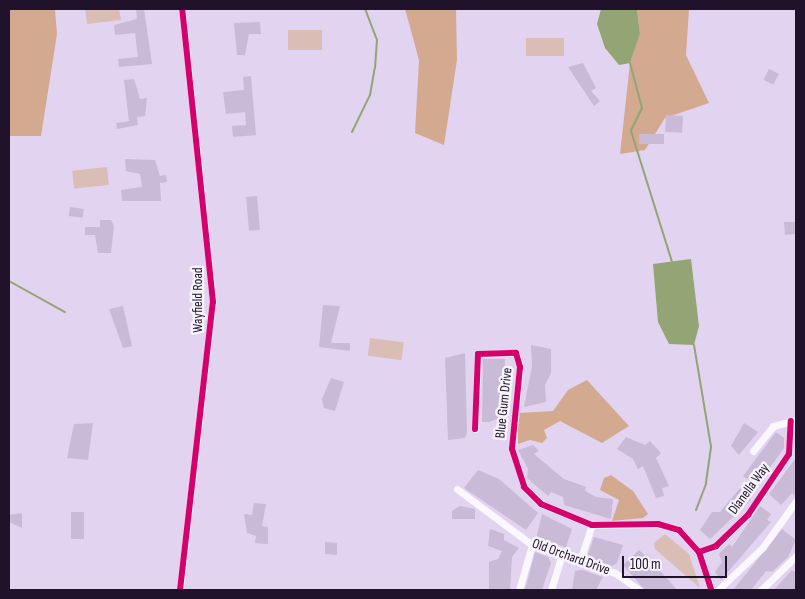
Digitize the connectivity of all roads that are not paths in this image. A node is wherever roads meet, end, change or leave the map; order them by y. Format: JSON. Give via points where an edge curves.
{"nodes":[{"id":1,"x":182,"y":9,"type":"edge"},
{"id":2,"x":794,"y":421,"type":"edge"},
{"id":3,"x":475,"y":429,"type":"dead end"},
{"id":4,"x":753,"y":451,"type":"dead end"},
{"id":5,"x":457,"y":488,"type":"dead end"},
{"id":6,"x":796,"y":501,"type":"edge"},
{"id":7,"x":592,"y":525,"type":"junction"},
{"id":8,"x":532,"y":545,"type":"junction"},
{"id":9,"x":699,"y":552,"type":"junction"},
{"id":10,"x":562,"y":555,"type":"junction"},
{"id":11,"x":796,"y":556,"type":"edge"},
{"id":12,"x":580,"y":561,"type":"junction"},
{"id":13,"x":180,"y":590,"type":"edge"},
{"id":14,"x":519,"y":590,"type":"edge"},
{"id":15,"x":552,"y":590,"type":"edge"},
{"id":16,"x":639,"y":590,"type":"edge"},
{"id":17,"x":711,"y":590,"type":"edge"},
{"id":18,"x":718,"y":590,"type":"edge"},
{"id":19,"x":761,"y":590,"type":"edge"}],
"edges":[{"from":1,"to":13,"type":"street","name":"Wayfield Road","via":[[213,302]]},
{"from":2,"to":4,"type":"street","via":[[773,426]]},
{"from":2,"to":9,"type":"street","name":"Dianella Way","via":[[789,454],[748,515],[716,546]]},
{"from":3,"to":7,"type":"street","name":"Blue Gum Drive","via":[[478,354],[516,353],[520,367],[512,422],[512,449],[518,478],[531,496],[553,511]]},
{"from":5,"to":8,"type":"street","name":"Old Orchard Drive"},
{"from":6,"to":18,"type":"street","via":[[764,547]]},
{"from":7,"to":9,"type":"street","name":"Blue Gum Drive","via":[[667,526],[686,535]]},
{"from":7,"to":12,"type":"street"},
{"from":8,"to":10,"type":"street","name":"Old Orchard Drive"},
{"from":8,"to":14,"type":"street"},
{"from":9,"to":17,"type":"street","name":"Blue Gum Drive"},
{"from":10,"to":12,"type":"street","name":"Old Orchard Drive"},
{"from":10,"to":15,"type":"street"},
{"from":11,"to":19,"type":"street"},
{"from":12,"to":16,"type":"street","name":"Old Orchard Drive","via":[[615,573]]}]}
